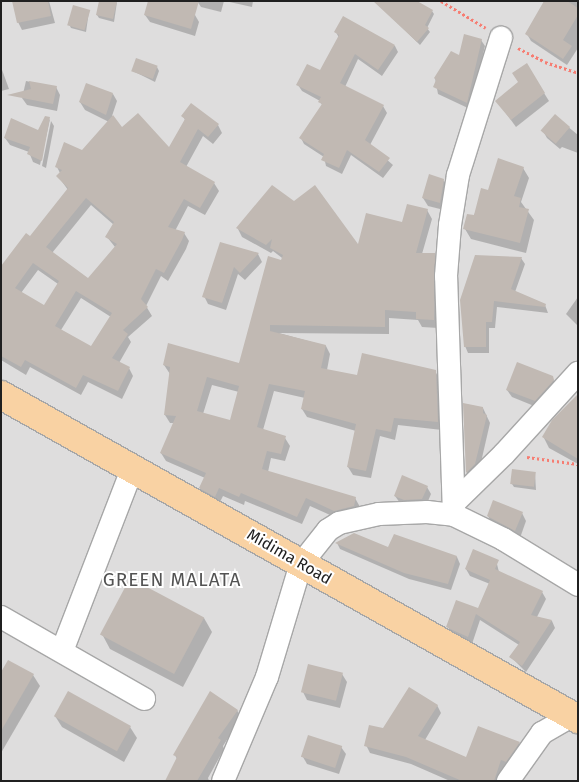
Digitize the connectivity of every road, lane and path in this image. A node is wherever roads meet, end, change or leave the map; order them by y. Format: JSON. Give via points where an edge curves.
{"nodes":[{"id":1,"x":501,"y":38,"type":"dead end"},
{"id":2,"x":578,"y":373,"type":"edge"},
{"id":3,"x":1,"y":395,"type":"edge"},
{"id":4,"x":504,"y":454,"type":"junction"},
{"id":5,"x":578,"y":464,"type":"edge"},
{"id":6,"x":133,"y":467,"type":"junction"},
{"id":7,"x":455,"y":508,"type":"junction"},
{"id":8,"x":301,"y":564,"type":"junction"},
{"id":9,"x":578,"y":585,"type":"edge"},
{"id":10,"x":1,"y":617,"type":"edge"},
{"id":11,"x":62,"y":651,"type":"junction"},
{"id":12,"x":144,"y":699,"type":"dead end"},
{"id":13,"x":575,"y":718,"type":"edge"},
{"id":14,"x":223,"y":781,"type":"edge"},
{"id":15,"x":508,"y":781,"type":"edge"}],
"edges":[{"from":1,"to":7,"type":"street","via":[[458,175],[450,225],[446,276],[450,448]]},
{"from":2,"to":4,"type":"street"},
{"from":3,"to":6,"type":"main road","name":"Midima Road"},
{"from":4,"to":5,"type":"path"},
{"from":4,"to":7,"type":"street"},
{"from":6,"to":8,"type":"main road","name":"Midima Road"},
{"from":6,"to":11,"type":"street"},
{"from":7,"to":8,"type":"street","via":[[379,514],[340,523],[328,530]]},
{"from":7,"to":9,"type":"street"},
{"from":8,"to":13,"type":"main road","name":"Midima Road"},
{"from":8,"to":14,"type":"street","via":[[267,677]]},
{"from":10,"to":11,"type":"street"},
{"from":11,"to":12,"type":"street"},
{"from":13,"to":15,"type":"street","via":[[542,733]]}]}
